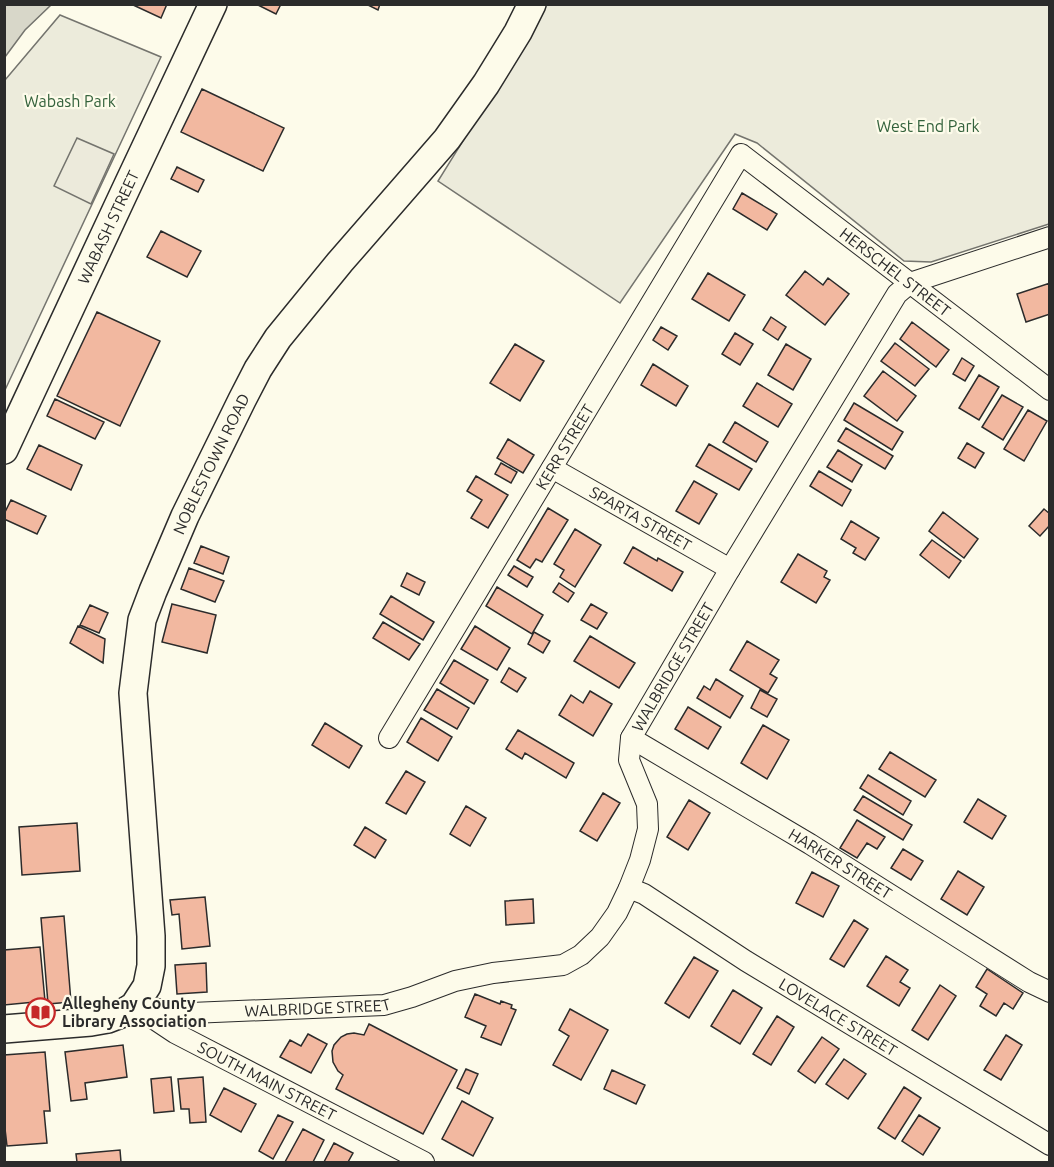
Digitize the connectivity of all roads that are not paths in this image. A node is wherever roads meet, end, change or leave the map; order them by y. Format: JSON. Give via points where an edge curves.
{"nodes":[{"id":1,"x":213,"y":4,"type":"edge"},
{"id":2,"x":532,"y":4,"type":"edge"},
{"id":3,"x":741,"y":154,"type":"joint"},
{"id":4,"x":1050,"y":237,"type":"edge"},
{"id":5,"x":910,"y":283,"type":"junction"},
{"id":6,"x":1050,"y":390,"type":"edge"},
{"id":7,"x":4,"y":450,"type":"edge"},
{"id":8,"x":552,"y":468,"type":"junction"},
{"id":9,"x":730,"y":569,"type":"junction"},
{"id":10,"x":389,"y":738,"type":"dead end"},
{"id":11,"x":631,"y":738,"type":"junction"},
{"id":12,"x":629,"y":888,"type":"junction"},
{"id":13,"x":1050,"y":992,"type":"edge"},
{"id":14,"x":134,"y":1006,"type":"junction"},
{"id":15,"x":4,"y":1029,"type":"edge"},
{"id":16,"x":1050,"y":1145,"type":"edge"},
{"id":17,"x":424,"y":1162,"type":"edge"}],
"edges":[{"from":1,"to":7,"type":"main road","name":"WABASH STREET"},
{"from":2,"to":14,"type":"main road","name":"NOBLESTOWN ROAD","via":[[486,84],[447,139],[340,262],[258,369],[190,505],[153,591],[142,621],[133,693],[151,936],[147,986]]},
{"from":3,"to":5,"type":"street","name":"HERSCHEL STREET"},
{"from":3,"to":8,"type":"street","name":"KERR STREET"},
{"from":4,"to":5,"type":"street"},
{"from":5,"to":6,"type":"street","name":"HERSCHEL STREET"},
{"from":5,"to":9,"type":"street","name":"WALBRIDGE STREET","via":[[897,294]]},
{"from":8,"to":9,"type":"street","name":"SPARTA STREET"},
{"from":8,"to":10,"type":"street","name":"KERR STREET"},
{"from":9,"to":11,"type":"street","name":"WALBRIDGE STREET"},
{"from":11,"to":12,"type":"street","name":"WALBRIDGE STREET","via":[[629,760],[647,804],[648,829]]},
{"from":11,"to":13,"type":"street","name":"HARKER STREET"},
{"from":12,"to":14,"type":"street","name":"WALBRIDGE STREET","via":[[600,937],[563,965],[455,981],[384,1005],[191,1013]]},
{"from":12,"to":16,"type":"street","name":"LOVELACE STREET"},
{"from":14,"to":15,"type":"main road","via":[[122,1014],[91,1022]]},
{"from":14,"to":17,"type":"street","name":"SOUTH MAIN STREET","via":[[175,1033]]}]}
